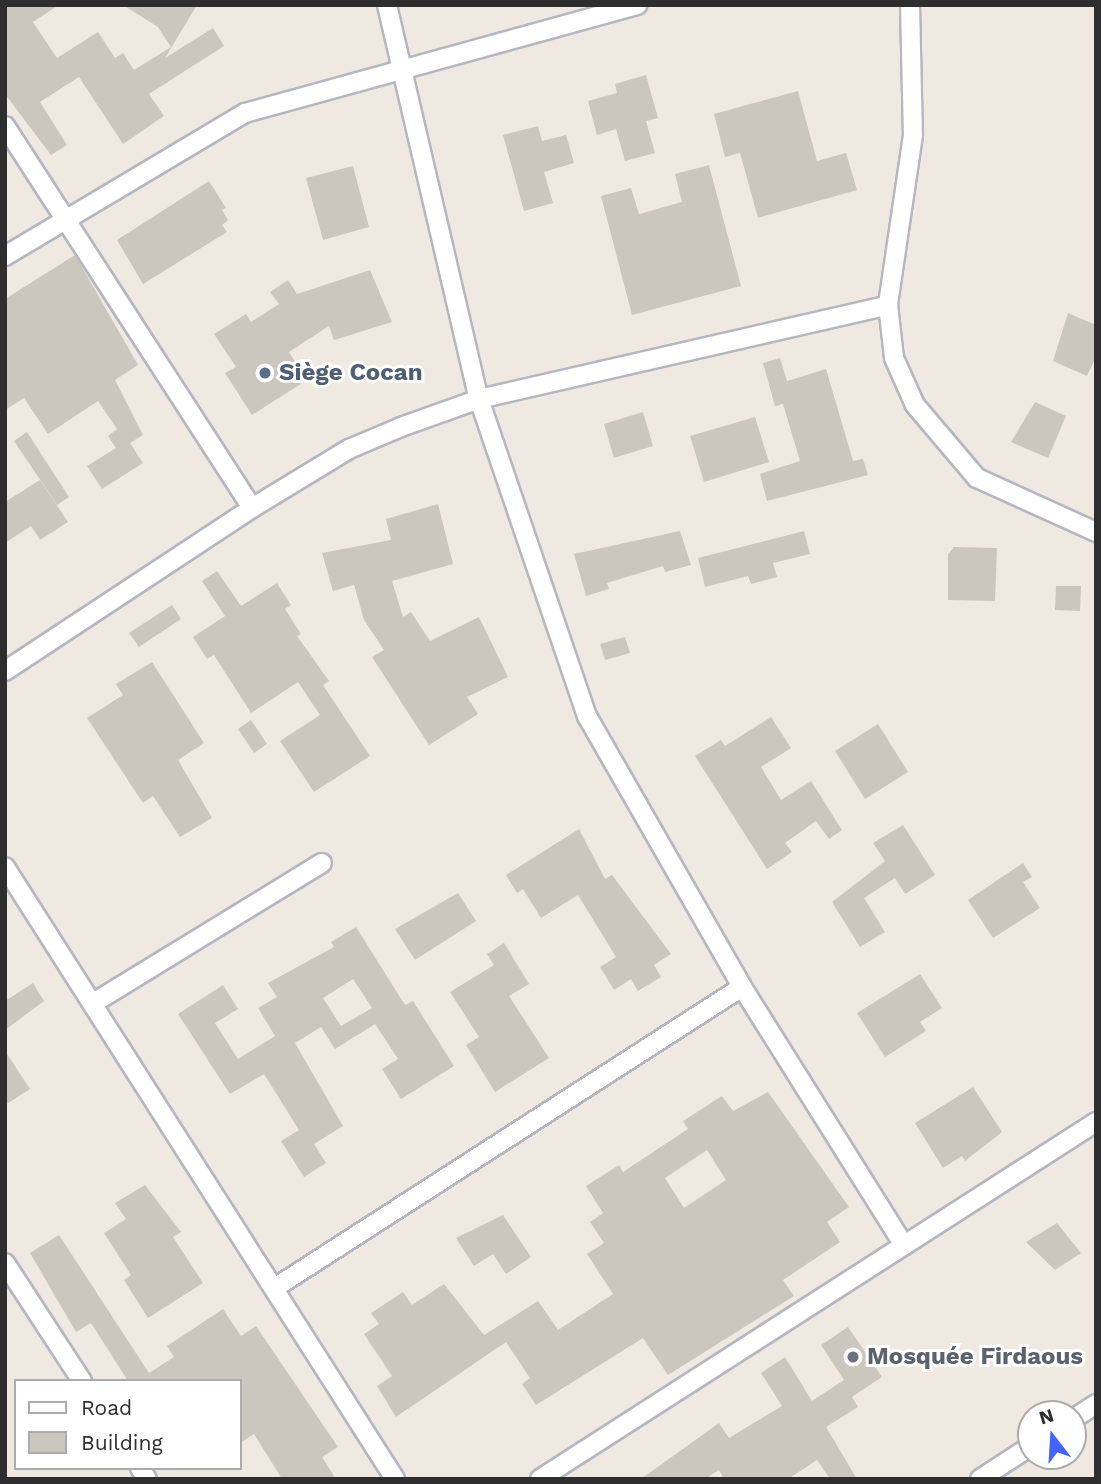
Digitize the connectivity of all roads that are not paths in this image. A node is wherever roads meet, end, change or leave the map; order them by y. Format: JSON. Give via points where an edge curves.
{"nodes":[{"id":1,"x":387,"y":5,"type":"edge"},
{"id":2,"x":637,"y":5,"type":"edge"},
{"id":3,"x":910,"y":5,"type":"edge"},
{"id":4,"x":403,"y":67,"type":"junction"},
{"id":5,"x":5,"y":126,"type":"edge"},
{"id":6,"x":67,"y":222,"type":"junction"},
{"id":7,"x":5,"y":256,"type":"edge"},
{"id":8,"x":888,"y":305,"type":"junction"},
{"id":9,"x":479,"y":398,"type":"junction"},
{"id":10,"x":252,"y":509,"type":"junction"},
{"id":11,"x":1096,"y":532,"type":"edge"},
{"id":12,"x":5,"y":671,"type":"edge"},
{"id":13,"x":323,"y":863,"type":"dead end"},
{"id":14,"x":5,"y":867,"type":"edge"},
{"id":15,"x":742,"y":987,"type":"junction"},
{"id":16,"x":95,"y":1002,"type":"junction"},
{"id":17,"x":1096,"y":1122,"type":"edge"},
{"id":18,"x":904,"y":1245,"type":"junction"},
{"id":19,"x":5,"y":1263,"type":"edge"},
{"id":20,"x":276,"y":1287,"type":"junction"},
{"id":21,"x":81,"y":1379,"type":"edge"},
{"id":22,"x":1017,"y":1455,"type":"edge"},
{"id":23,"x":395,"y":1479,"type":"edge"},
{"id":24,"x":540,"y":1479,"type":"edge"},
{"id":25,"x":980,"y":1479,"type":"edge"}],
"edges":[{"from":1,"to":4,"type":"street"},
{"from":2,"to":4,"type":"street"},
{"from":3,"to":8,"type":"street","via":[[913,135]]},
{"from":4,"to":6,"type":"street","via":[[246,113]]},
{"from":4,"to":9,"type":"street"},
{"from":5,"to":6,"type":"street"},
{"from":6,"to":7,"type":"street"},
{"from":6,"to":10,"type":"street"},
{"from":8,"to":9,"type":"street"},
{"from":8,"to":11,"type":"street","via":[[894,358],[915,405],[947,448],[977,478]]},
{"from":9,"to":10,"type":"street","via":[[349,449]]},
{"from":9,"to":15,"type":"street","via":[[587,716]]},
{"from":10,"to":12,"type":"street"},
{"from":13,"to":16,"type":"street"},
{"from":14,"to":16,"type":"street"},
{"from":15,"to":18,"type":"street"},
{"from":15,"to":20,"type":"street"},
{"from":16,"to":20,"type":"street"},
{"from":17,"to":18,"type":"street"},
{"from":18,"to":24,"type":"street"},
{"from":19,"to":21,"type":"street"},
{"from":20,"to":23,"type":"street"},
{"from":22,"to":25,"type":"street"}]}
